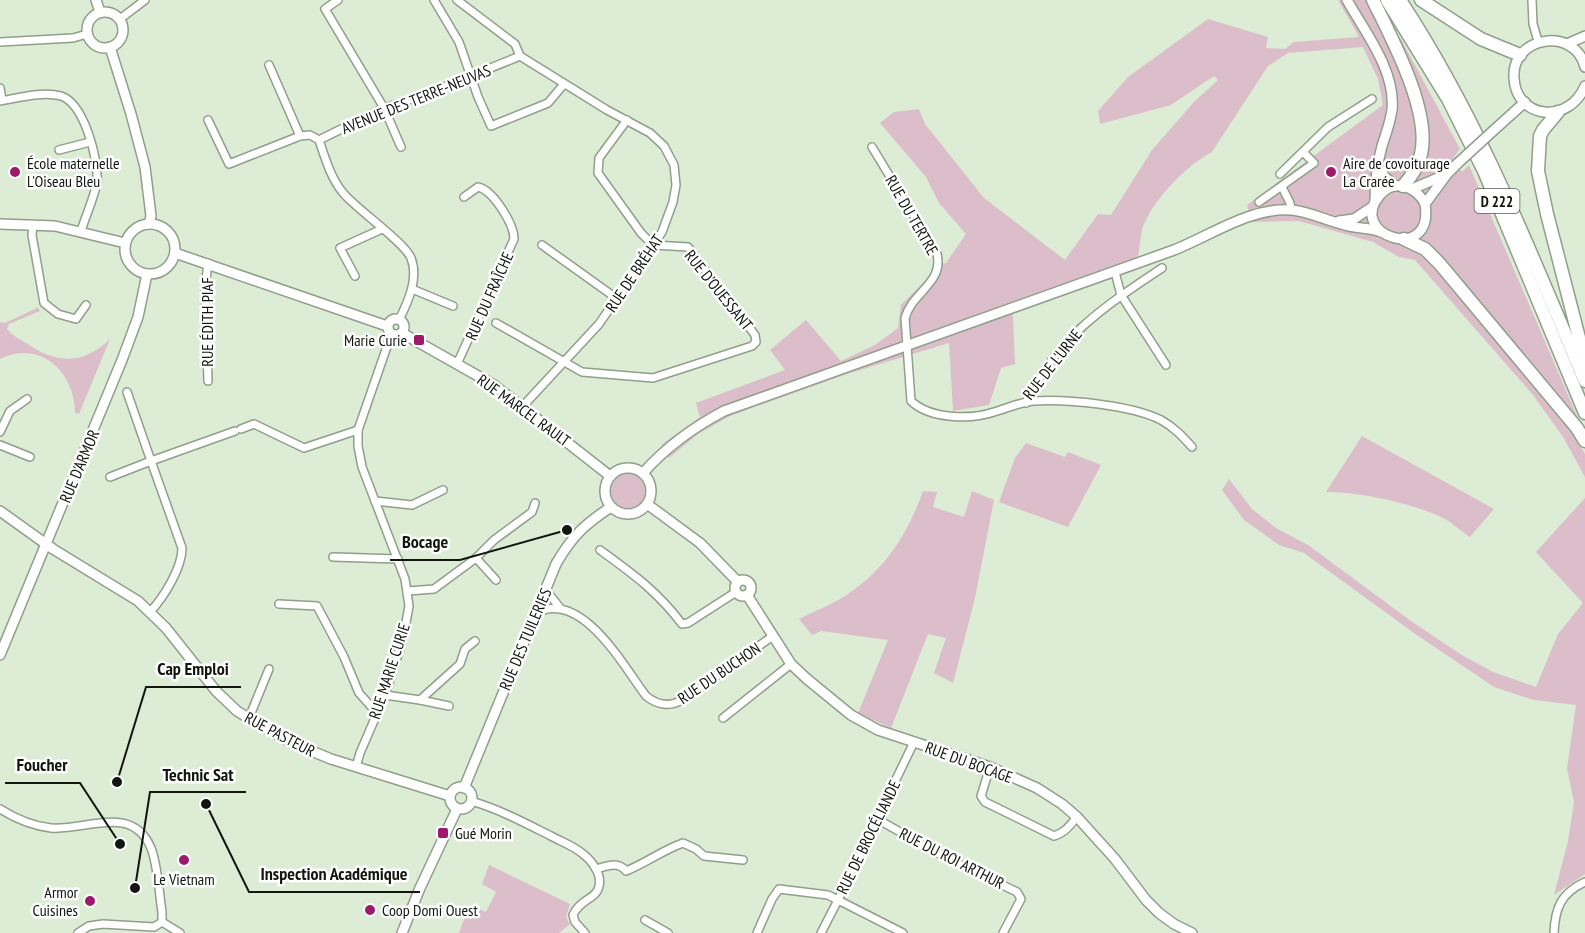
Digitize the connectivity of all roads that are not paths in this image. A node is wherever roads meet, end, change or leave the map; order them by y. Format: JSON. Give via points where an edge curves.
{"nodes":[{"id":1,"x":96,"y":0,"type":"edge"},
{"id":2,"x":144,"y":0,"type":"edge"},
{"id":3,"x":338,"y":0,"type":"edge"},
{"id":4,"x":434,"y":0,"type":"edge"},
{"id":5,"x":457,"y":0,"type":"edge"},
{"id":6,"x":1347,"y":0,"type":"edge"},
{"id":7,"x":1373,"y":0,"type":"edge"},
{"id":8,"x":1387,"y":0,"type":"edge"},
{"id":9,"x":1400,"y":0,"type":"edge"},
{"id":10,"x":1421,"y":0,"type":"edge"},
{"id":11,"x":1532,"y":0,"type":"edge"},
{"id":12,"x":100,"y":12,"type":"junction"},
{"id":13,"x":120,"y":19,"type":"junction"},
{"id":14,"x":87,"y":34,"type":"junction"},
{"id":15,"x":1585,"y":36,"type":"edge"},
{"id":16,"x":1538,"y":41,"type":"junction"},
{"id":17,"x":0,"y":42,"type":"edge"},
{"id":18,"x":1567,"y":44,"type":"junction"},
{"id":19,"x":110,"y":47,"type":"junction"},
{"id":20,"x":1520,"y":55,"type":"junction"},
{"id":21,"x":520,"y":56,"type":"junction"},
{"id":22,"x":1585,"y":62,"type":"edge"},
{"id":23,"x":269,"y":65,"type":"dead end"},
{"id":24,"x":471,"y":76,"type":"junction"},
{"id":25,"x":564,"y":84,"type":"junction"},
{"id":26,"x":0,"y":88,"type":"edge"},
{"id":27,"x":1584,"y":93,"type":"edge"},
{"id":28,"x":1372,"y":99,"type":"dead end"},
{"id":29,"x":1,"y":100,"type":"edge"},
{"id":30,"x":1525,"y":102,"type":"junction"},
{"id":31,"x":384,"y":108,"type":"junction"},
{"id":32,"x":1558,"y":112,"type":"junction"},
{"id":33,"x":208,"y":120,"type":"dead end"},
{"id":34,"x":627,"y":120,"type":"junction"},
{"id":35,"x":300,"y":136,"type":"junction"},
{"id":36,"x":319,"y":140,"type":"junction"},
{"id":37,"x":90,"y":142,"type":"junction"},
{"id":38,"x":401,"y":147,"type":"dead end"},
{"id":39,"x":872,"y":147,"type":"dead end"},
{"id":40,"x":59,"y":150,"type":"dead end"},
{"id":41,"x":1303,"y":152,"type":"junction"},
{"id":42,"x":1378,"y":167,"type":"junction"},
{"id":43,"x":1280,"y":174,"type":"dead end"},
{"id":44,"x":1447,"y":174,"type":"junction"},
{"id":45,"x":1282,"y":187,"type":"junction"},
{"id":46,"x":1403,"y":187,"type":"junction"},
{"id":47,"x":464,"y":198,"type":"dead end"},
{"id":48,"x":1259,"y":202,"type":"dead end"},
{"id":49,"x":1425,"y":204,"type":"junction"},
{"id":50,"x":1373,"y":205,"type":"junction"},
{"id":51,"x":1292,"y":210,"type":"junction"},
{"id":52,"x":1336,"y":221,"type":"junction"},
{"id":53,"x":0,"y":224,"type":"edge"},
{"id":54,"x":149,"y":224,"type":"junction"},
{"id":55,"x":33,"y":225,"type":"junction"},
{"id":56,"x":382,"y":229,"type":"junction"},
{"id":57,"x":81,"y":231,"type":"junction"},
{"id":58,"x":1382,"y":232,"type":"junction"},
{"id":59,"x":1404,"y":239,"type":"junction"},
{"id":60,"x":125,"y":243,"type":"junction"},
{"id":61,"x":542,"y":245,"type":"dead end"},
{"id":62,"x":653,"y":245,"type":"junction"},
{"id":63,"x":175,"y":253,"type":"junction"},
{"id":64,"x":208,"y":263,"type":"junction"},
{"id":65,"x":1162,"y":268,"type":"dead end"},
{"id":66,"x":1115,"y":272,"type":"junction"},
{"id":67,"x":147,"y":274,"type":"junction"},
{"id":68,"x":355,"y":276,"type":"dead end"},
{"id":69,"x":412,"y":289,"type":"junction"},
{"id":70,"x":1121,"y":295,"type":"junction"},
{"id":71,"x":616,"y":298,"type":"junction"},
{"id":72,"x":86,"y":305,"type":"dead end"},
{"id":73,"x":453,"y":306,"type":"dead end"},
{"id":74,"x":399,"y":320,"type":"junction"},
{"id":75,"x":496,"y":324,"type":"dead end"},
{"id":76,"x":389,"y":330,"type":"junction"},
{"id":77,"x":402,"y":333,"type":"junction"},
{"id":78,"x":906,"y":347,"type":"junction"},
{"id":79,"x":564,"y":360,"type":"junction"},
{"id":80,"x":1585,"y":361,"type":"edge"},
{"id":81,"x":457,"y":364,"type":"junction"},
{"id":82,"x":1166,"y":365,"type":"dead end"},
{"id":83,"x":208,"y":381,"type":"dead end"},
{"id":84,"x":1585,"y":381,"type":"edge"},
{"id":85,"x":127,"y":392,"type":"dead end"},
{"id":86,"x":27,"y":399,"type":"dead end"},
{"id":87,"x":1026,"y":402,"type":"junction"},
{"id":88,"x":523,"y":406,"type":"junction"},
{"id":89,"x":1585,"y":413,"type":"edge"},
{"id":90,"x":358,"y":430,"type":"junction"},
{"id":91,"x":0,"y":432,"type":"edge"},
{"id":92,"x":1585,"y":441,"type":"edge"},
{"id":93,"x":0,"y":445,"type":"edge"},
{"id":94,"x":1192,"y":447,"type":"dead end"},
{"id":95,"x":30,"y":457,"type":"dead end"},
{"id":96,"x":150,"y":461,"type":"junction"},
{"id":97,"x":643,"y":473,"type":"junction"},
{"id":98,"x":610,"y":476,"type":"junction"},
{"id":99,"x":110,"y":477,"type":"dead end"},
{"id":100,"x":443,"y":490,"type":"dead end"},
{"id":101,"x":375,"y":501,"type":"junction"},
{"id":102,"x":536,"y":503,"type":"dead end"},
{"id":103,"x":647,"y":504,"type":"junction"},
{"id":104,"x":611,"y":507,"type":"junction"},
{"id":105,"x":0,"y":511,"type":"edge"},
{"id":106,"x":46,"y":544,"type":"junction"},
{"id":107,"x":600,"y":550,"type":"dead end"},
{"id":108,"x":333,"y":557,"type":"dead end"},
{"id":109,"x":476,"y":558,"type":"junction"},
{"id":110,"x":398,"y":559,"type":"junction"},
{"id":111,"x":496,"y":580,"type":"dead end"},
{"id":112,"x":738,"y":582,"type":"junction"},
{"id":113,"x":546,"y":590,"type":"junction"},
{"id":114,"x":408,"y":591,"type":"junction"},
{"id":115,"x":736,"y":592,"type":"junction"},
{"id":116,"x":747,"y":595,"type":"junction"},
{"id":117,"x":279,"y":604,"type":"dead end"},
{"id":118,"x":560,"y":608,"type":"junction"},
{"id":119,"x":150,"y":612,"type":"junction"},
{"id":120,"x":536,"y":613,"type":"junction"},
{"id":121,"x":773,"y":636,"type":"junction"},
{"id":122,"x":475,"y":641,"type":"dead end"},
{"id":123,"x":0,"y":654,"type":"edge"},
{"id":124,"x":791,"y":664,"type":"junction"},
{"id":125,"x":269,"y":669,"type":"dead end"},
{"id":126,"x":385,"y":695,"type":"junction"},
{"id":127,"x":420,"y":700,"type":"junction"},
{"id":128,"x":449,"y":706,"type":"dead end"},
{"id":129,"x":377,"y":713,"type":"junction"},
{"id":130,"x":249,"y":718,"type":"junction"},
{"id":131,"x":723,"y":718,"type":"dead end"},
{"id":132,"x":914,"y":742,"type":"junction"},
{"id":133,"x":356,"y":767,"type":"junction"},
{"id":134,"x":990,"y":767,"type":"junction"},
{"id":135,"x":464,"y":788,"type":"junction"},
{"id":136,"x":450,"y":796,"type":"junction"},
{"id":137,"x":471,"y":801,"type":"junction"},
{"id":138,"x":457,"y":808,"type":"junction"},
{"id":139,"x":0,"y":809,"type":"edge"},
{"id":140,"x":1077,"y":817,"type":"junction"},
{"id":141,"x":877,"y":819,"type":"junction"},
{"id":142,"x":744,"y":860,"type":"dead end"},
{"id":143,"x":596,"y":869,"type":"junction"},
{"id":144,"x":1585,"y":882,"type":"edge"},
{"id":145,"x":838,"y":900,"type":"junction"},
{"id":146,"x":645,"y":920,"type":"dead end"},
{"id":147,"x":162,"y":922,"type":"junction"},
{"id":148,"x":78,"y":933,"type":"edge"},
{"id":149,"x":180,"y":933,"type":"edge"},
{"id":150,"x":402,"y":933,"type":"edge"},
{"id":151,"x":585,"y":933,"type":"edge"},
{"id":152,"x":668,"y":933,"type":"edge"},
{"id":153,"x":757,"y":933,"type":"edge"},
{"id":154,"x":821,"y":933,"type":"edge"},
{"id":155,"x":903,"y":933,"type":"edge"},
{"id":156,"x":1003,"y":933,"type":"edge"},
{"id":157,"x":1192,"y":933,"type":"edge"},
{"id":158,"x":1554,"y":933,"type":"edge"}],
"edges":[{"from":1,"to":12,"type":"street"},
{"from":2,"to":13,"type":"street"},
{"from":3,"to":31,"type":"street","via":[[325,9]]},
{"from":4,"to":24,"type":"street","via":[[459,42]]},
{"from":5,"to":21,"type":"street","via":[[515,44]]},
{"from":6,"to":42,"type":"street","via":[[1381,60],[1390,87],[1392,109]]},
{"from":7,"to":46,"type":"highway","via":[[1420,112],[1421,154]]},
{"from":8,"to":89,"type":"highway","number":"D 222","via":[[1448,99],[1484,171]]},
{"from":9,"to":84,"type":"highway","number":"D 222","via":[[1478,134]]},
{"from":10,"to":20,"type":"highway","via":[[1481,39]]},
{"from":11,"to":16,"type":"street"},
{"from":12,"to":13,"type":"street"},
{"from":12,"to":14,"type":"street","via":[[91,19]]},
{"from":13,"to":19,"type":"street","via":[[122,36]]},
{"from":14,"to":17,"type":"street"},
{"from":14,"to":19,"type":"street","via":[[94,44]]},
{"from":15,"to":18,"type":"street"},
{"from":16,"to":18,"type":"street"},
{"from":16,"to":20,"type":"street"},
{"from":18,"to":22,"type":"street"},
{"from":19,"to":54,"type":"street","via":[[145,167]]},
{"from":20,"to":30,"type":"street","via":[[1514,79]]},
{"from":21,"to":24,"type":"street","name":"AVENUE DES TERRE-NEUVAS"},
{"from":21,"to":25,"type":"street"},
{"from":23,"to":35,"type":"street"},
{"from":24,"to":25,"type":"street","via":[[491,126],[548,103]]},
{"from":24,"to":31,"type":"street","name":"AVENUE DES TERRE-NEUVAS"},
{"from":25,"to":34,"type":"street","name":"RUE DE BRÉHAT"},
{"from":26,"to":29,"type":"street"},
{"from":27,"to":32,"type":"street"},
{"from":28,"to":41,"type":"street","via":[[1328,128]]},
{"from":29,"to":37,"type":"street","via":[[63,97],[80,112]]},
{"from":30,"to":32,"type":"street","via":[[1539,111]]},
{"from":30,"to":44,"type":"street","bridge":true},
{"from":31,"to":36,"type":"street","name":"AVENUE DES TERRE-NEUVAS"},
{"from":31,"to":38,"type":"street"},
{"from":32,"to":80,"type":"highway","via":[[1540,136],[1538,171]]},
{"from":33,"to":35,"type":"street","via":[[229,164]]},
{"from":34,"to":62,"type":"street","name":"RUE DE BRÉHAT","via":[[664,146],[674,165],[673,202]]},
{"from":34,"to":62,"type":"street","via":[[599,158],[598,173]]},
{"from":35,"to":36,"type":"street","via":[[310,135]]},
{"from":36,"to":56,"type":"street","via":[[342,192]]},
{"from":37,"to":40,"type":"street"},
{"from":37,"to":57,"type":"street","via":[[97,167],[96,184]]},
{"from":39,"to":78,"type":"street","name":"RUE DU TERTRE","via":[[940,265],[936,276],[908,307],[904,318]]},
{"from":41,"to":43,"type":"street"},
{"from":41,"to":45,"type":"street","via":[[1314,163]]},
{"from":42,"to":46,"type":"street","via":[[1385,177]]},
{"from":42,"to":50,"type":"street"},
{"from":44,"to":46,"type":"street"},
{"from":44,"to":49,"type":"street"},
{"from":45,"to":48,"type":"street"},
{"from":45,"to":51,"type":"street"},
{"from":46,"to":49,"type":"street","via":[[1421,196]]},
{"from":46,"to":50,"type":"street","via":[[1385,190]]},
{"from":47,"to":81,"type":"street","name":"RUE DU FRAÎCHE","via":[[478,187],[486,190],[511,223],[514,239]]},
{"from":49,"to":59,"type":"street","via":[[1425,222],[1413,236]]},
{"from":50,"to":52,"type":"street","via":[[1354,219]]},
{"from":50,"to":58,"type":"street","via":[[1374,220]]},
{"from":51,"to":52,"type":"street"},
{"from":51,"to":66,"type":"street","via":[[1245,218]]},
{"from":52,"to":58,"type":"street"},
{"from":53,"to":55,"type":"street"},
{"from":54,"to":60,"type":"street","via":[[134,229]]},
{"from":54,"to":63,"type":"street","via":[[169,232]]},
{"from":55,"to":57,"type":"street"},
{"from":55,"to":72,"type":"street","via":[[44,303],[58,314],[76,319]]},
{"from":56,"to":68,"type":"street","via":[[340,248]]},
{"from":56,"to":69,"type":"street","via":[[410,256],[414,272]]},
{"from":57,"to":60,"type":"street"},
{"from":58,"to":59,"type":"street"},
{"from":59,"to":92,"type":"highway","via":[[1440,262]]},
{"from":60,"to":67,"type":"street","via":[[131,267]]},
{"from":61,"to":71,"type":"street"},
{"from":62,"to":71,"type":"street","name":"RUE DE BRÉHAT"},
{"from":62,"to":79,"type":"street","name":"RUE D'OUESSANT","via":[[688,247],[755,335],[756,342],[653,378],[582,372]]},
{"from":63,"to":64,"type":"street"},
{"from":63,"to":67,"type":"street","via":[[168,267]]},
{"from":64,"to":76,"type":"street"},
{"from":64,"to":83,"type":"street","name":"RUE ÉDITH PIAF"},
{"from":65,"to":70,"type":"street","name":"RUE DE L'URNE"},
{"from":66,"to":70,"type":"street"},
{"from":66,"to":78,"type":"street"},
{"from":67,"to":106,"type":"street","name":"RUE D'ARMOR","via":[[138,317],[122,360]]},
{"from":69,"to":73,"type":"street"},
{"from":69,"to":74,"type":"street"},
{"from":70,"to":82,"type":"street"},
{"from":70,"to":87,"type":"street","name":"RUE DE L'URNE","via":[[1064,344]]},
{"from":71,"to":79,"type":"street","name":"RUE DE BRÉHAT","via":[[599,324]]},
{"from":74,"to":76,"type":"street","via":[[392,320]]},
{"from":74,"to":77,"type":"street","via":[[404,325]]},
{"from":75,"to":79,"type":"street"},
{"from":76,"to":77,"type":"street","via":[[397,336]]},
{"from":76,"to":90,"type":"street","name":"RUE MARIE CURIE"},
{"from":77,"to":81,"type":"street","name":"RUE MARCEL RAULT"},
{"from":78,"to":87,"type":"street","name":"RUE DE L'URNE","via":[[911,401],[918,408],[964,416],[992,413]]},
{"from":78,"to":97,"type":"street","via":[[724,411],[701,423]]},
{"from":79,"to":88,"type":"street","name":"RUE DE BRÉHAT"},
{"from":81,"to":88,"type":"street","name":"RUE MARCEL RAULT"},
{"from":85,"to":96,"type":"street"},
{"from":86,"to":91,"type":"street","via":[[10,411]]},
{"from":87,"to":94,"type":"street","via":[[1116,406],[1136,411],[1177,430]]},
{"from":88,"to":98,"type":"street","name":"RUE MARCEL RAULT"},
{"from":90,"to":96,"type":"street","via":[[304,448],[254,424]]},
{"from":90,"to":101,"type":"street","name":"RUE MARIE CURIE","via":[[362,466]]},
{"from":93,"to":95,"type":"street"},
{"from":96,"to":99,"type":"street"},
{"from":96,"to":119,"type":"street","via":[[182,548],[182,558],[170,585]]},
{"from":97,"to":98,"type":"street","via":[[626,467]]},
{"from":97,"to":103,"type":"street","via":[[651,488]]},
{"from":98,"to":104,"type":"street","via":[[605,491]]},
{"from":100,"to":101,"type":"street","via":[[412,506]]},
{"from":101,"to":110,"type":"street","name":"RUE MARIE CURIE"},
{"from":102,"to":109,"type":"street","via":[[532,512]]},
{"from":103,"to":104,"type":"street","via":[[642,510],[626,514]]},
{"from":103,"to":112,"type":"street","via":[[700,543]]},
{"from":104,"to":113,"type":"street","name":"RUE DES TUILERIES","via":[[573,537]]},
{"from":105,"to":106,"type":"street","name":"RUE PASTEUR"},
{"from":106,"to":119,"type":"street","name":"RUE PASTEUR"},
{"from":106,"to":123,"type":"street","name":"RUE D'ARMOR"},
{"from":107,"to":115,"type":"street","via":[[664,601],[682,624]]},
{"from":108,"to":110,"type":"street"},
{"from":109,"to":111,"type":"street"},
{"from":109,"to":114,"type":"street","via":[[434,589]]},
{"from":110,"to":114,"type":"street","name":"RUE MARIE CURIE"},
{"from":112,"to":115,"type":"street"},
{"from":112,"to":116,"type":"street","via":[[749,584]]},
{"from":113,"to":118,"type":"street","name":"RUE DU BUCHON"},
{"from":113,"to":120,"type":"street","name":"RUE DES TUILERIES"},
{"from":114,"to":126,"type":"street","name":"RUE MARIE CURIE","via":[[403,639]]},
{"from":115,"to":116,"type":"street"},
{"from":116,"to":121,"type":"street","name":"RUE DU BOCAGE"},
{"from":117,"to":129,"type":"street","via":[[317,606],[359,693]]},
{"from":118,"to":120,"type":"street","via":[[546,607]]},
{"from":118,"to":121,"type":"street","name":"RUE DU BUCHON","via":[[600,633],[646,696],[666,704],[682,700]]},
{"from":119,"to":130,"type":"street","name":"RUE PASTEUR","via":[[216,691]]},
{"from":120,"to":135,"type":"street","name":"RUE DES TUILERIES"},
{"from":121,"to":124,"type":"street","name":"RUE DU BOCAGE"},
{"from":122,"to":127,"type":"street","via":[[465,649],[460,664]]},
{"from":124,"to":131,"type":"street"},
{"from":124,"to":132,"type":"street","name":"RUE DU BOCAGE","via":[[851,715],[878,730]]},
{"from":125,"to":130,"type":"street"},
{"from":126,"to":127,"type":"street"},
{"from":126,"to":129,"type":"street","name":"RUE MARIE CURIE"},
{"from":127,"to":128,"type":"street"},
{"from":129,"to":133,"type":"street","name":"RUE MARIE CURIE"},
{"from":130,"to":133,"type":"street","name":"RUE PASTEUR","via":[[291,743]]},
{"from":132,"to":134,"type":"street","name":"RUE DU BOCAGE"},
{"from":132,"to":141,"type":"street","name":"RUE DE BROCÉLIANDE"},
{"from":133,"to":136,"type":"street","name":"RUE PASTEUR"},
{"from":134,"to":140,"type":"street","name":"RUE DU BOCAGE","via":[[1037,788]]},
{"from":134,"to":140,"type":"street","via":[[981,796],[985,802],[1054,836]]},
{"from":135,"to":136,"type":"street","via":[[456,789]]},
{"from":135,"to":137,"type":"street"},
{"from":136,"to":138,"type":"street"},
{"from":137,"to":138,"type":"street","via":[[467,807]]},
{"from":137,"to":143,"type":"street","via":[[573,847]]},
{"from":138,"to":150,"type":"street"},
{"from":139,"to":147,"type":"street","via":[[35,825],[54,828],[112,820],[129,825],[151,848]]},
{"from":140,"to":157,"type":"street","name":"RUE DU BOCAGE","via":[[1146,900],[1174,924]]},
{"from":141,"to":145,"type":"street","name":"RUE DE BROCÉLIANDE"},
{"from":141,"to":156,"type":"street","name":"RUE DU ROI ARTHUR","via":[[1017,892],[1021,899]]},
{"from":142,"to":143,"type":"street","via":[[704,856],[683,843],[626,871],[615,865]]},
{"from":143,"to":151,"type":"street","via":[[600,885],[597,892],[576,907],[573,915]]},
{"from":144,"to":158,"type":"street","via":[[1565,895],[1555,915]]},
{"from":145,"to":153,"type":"street","name":"RUE DE BROCÉLIANDE","via":[[828,894],[779,889]]},
{"from":145,"to":154,"type":"street"},
{"from":145,"to":155,"type":"street"},
{"from":146,"to":152,"type":"street"},
{"from":147,"to":148,"type":"street","via":[[154,927],[95,924]]},
{"from":147,"to":149,"type":"street"}]}
